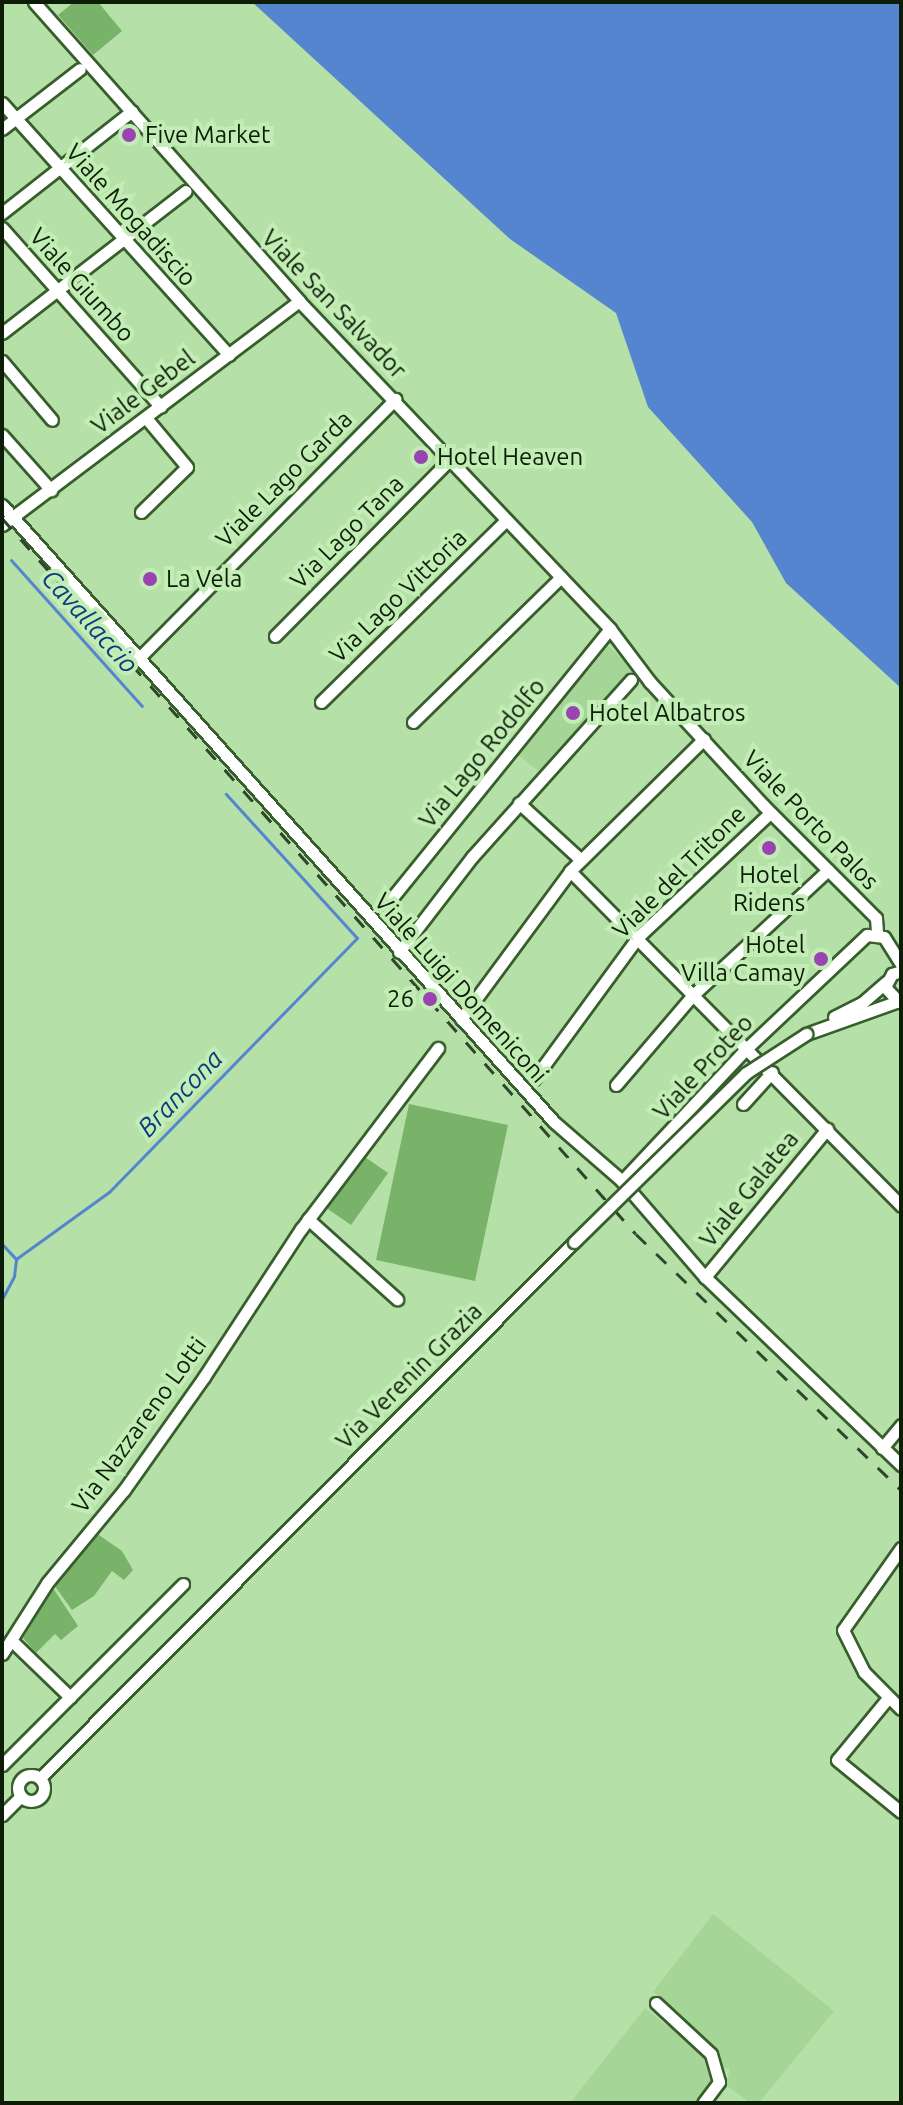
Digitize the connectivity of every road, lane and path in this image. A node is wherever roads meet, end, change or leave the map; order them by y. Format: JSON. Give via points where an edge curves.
{"nodes":[{"id":1,"x":34,"y":2,"type":"edge"},
{"id":2,"x":80,"y":69,"type":"dead end"},
{"id":3,"x":2,"y":103,"type":"edge"},
{"id":4,"x":132,"y":111,"type":"junction"},
{"id":5,"x":16,"y":118,"type":"junction"},
{"id":6,"x":2,"y":129,"type":"edge"},
{"id":7,"x":60,"y":169,"type":"junction"},
{"id":8,"x":186,"y":191,"type":"dead end"},
{"id":9,"x":2,"y":213,"type":"edge"},
{"id":10,"x":2,"y":228,"type":"edge"},
{"id":11,"x":124,"y":240,"type":"junction"},
{"id":12,"x":56,"y":290,"type":"junction"},
{"id":13,"x":299,"y":301,"type":"junction"},
{"id":14,"x":2,"y":333,"type":"edge"},
{"id":15,"x":229,"y":355,"type":"junction"},
{"id":16,"x":2,"y":361,"type":"edge"},
{"id":17,"x":395,"y":399,"type":"junction"},
{"id":18,"x":161,"y":407,"type":"junction"},
{"id":19,"x":146,"y":418,"type":"junction"},
{"id":20,"x":52,"y":420,"type":"dead end"},
{"id":21,"x":2,"y":435,"type":"edge"},
{"id":22,"x":450,"y":459,"type":"junction"},
{"id":23,"x":51,"y":490,"type":"junction"},
{"id":24,"x":2,"y":505,"type":"edge"},
{"id":25,"x":141,"y":512,"type":"dead end"},
{"id":26,"x":13,"y":517,"type":"junction"},
{"id":27,"x":506,"y":520,"type":"junction"},
{"id":28,"x":2,"y":525,"type":"edge"},
{"id":29,"x":561,"y":577,"type":"junction"},
{"id":30,"x":610,"y":629,"type":"junction"},
{"id":31,"x":275,"y":636,"type":"dead end"},
{"id":32,"x":138,"y":659,"type":"junction"},
{"id":33,"x":631,"y":680,"type":"dead end"},
{"id":34,"x":321,"y":702,"type":"dead end"},
{"id":35,"x":413,"y":722,"type":"dead end"},
{"id":36,"x":704,"y":739,"type":"junction"},
{"id":37,"x":519,"y":803,"type":"junction"},
{"id":38,"x":770,"y":813,"type":"junction"},
{"id":39,"x":581,"y":860,"type":"junction"},
{"id":40,"x":828,"y":870,"type":"junction"},
{"id":41,"x":570,"y":871,"type":"junction"},
{"id":42,"x":387,"y":904,"type":"dead end"},
{"id":43,"x":877,"y":934,"type":"junction"},
{"id":44,"x":638,"y":937,"type":"junction"},
{"id":45,"x":888,"y":944,"type":"junction"},
{"id":46,"x":399,"y":952,"type":"junction"},
{"id":47,"x":901,"y":964,"type":"edge"},
{"id":48,"x":901,"y":971,"type":"edge"},
{"id":49,"x":887,"y":980,"type":"junction"},
{"id":50,"x":693,"y":995,"type":"junction"},
{"id":51,"x":899,"y":1002,"type":"edge"},
{"id":52,"x":461,"y":1019,"type":"junction"},
{"id":53,"x":825,"y":1025,"type":"junction"},
{"id":54,"x":438,"y":1048,"type":"dead end"},
{"id":55,"x":747,"y":1048,"type":"junction"},
{"id":56,"x":772,"y":1072,"type":"junction"},
{"id":57,"x":534,"y":1079,"type":"dead end"},
{"id":58,"x":616,"y":1085,"type":"dead end"},
{"id":59,"x":743,"y":1104,"type":"dead end"},
{"id":60,"x":827,"y":1129,"type":"junction"},
{"id":61,"x":622,"y":1181,"type":"junction"},
{"id":62,"x":901,"y":1206,"type":"edge"},
{"id":63,"x":308,"y":1219,"type":"junction"},
{"id":64,"x":705,"y":1277,"type":"junction"},
{"id":65,"x":397,"y":1299,"type":"dead end"},
{"id":66,"x":901,"y":1425,"type":"edge"},
{"id":67,"x":882,"y":1448,"type":"junction"},
{"id":68,"x":901,"y":1465,"type":"edge"},
{"id":69,"x":901,"y":1548,"type":"edge"},
{"id":70,"x":183,"y":1584,"type":"dead end"},
{"id":71,"x":12,"y":1641,"type":"junction"},
{"id":72,"x":2,"y":1654,"type":"edge"},
{"id":73,"x":70,"y":1697,"type":"junction"},
{"id":74,"x":888,"y":1698,"type":"junction"},
{"id":75,"x":901,"y":1709,"type":"edge"},
{"id":76,"x":2,"y":1765,"type":"edge"},
{"id":77,"x":40,"y":1778,"type":"junction"},
{"id":78,"x":20,"y":1797,"type":"junction"},
{"id":79,"x":901,"y":1812,"type":"edge"},
{"id":80,"x":2,"y":1815,"type":"edge"},
{"id":81,"x":656,"y":2003,"type":"dead end"},
{"id":82,"x":703,"y":2103,"type":"edge"}],
"edges":[{"from":1,"to":4,"type":"street","name":"Viale San Salvador"},
{"from":2,"to":5,"type":"street"},
{"from":3,"to":5,"type":"street","name":"Viale Mogadiscio"},
{"from":4,"to":7,"type":"street"},
{"from":4,"to":13,"type":"street","name":"Viale San Salvador"},
{"from":5,"to":6,"type":"street"},
{"from":5,"to":7,"type":"street","name":"Viale Mogadiscio"},
{"from":7,"to":9,"type":"street"},
{"from":7,"to":11,"type":"street","name":"Viale Mogadiscio"},
{"from":8,"to":11,"type":"street"},
{"from":10,"to":12,"type":"street","name":"Viale Giumbo"},
{"from":11,"to":12,"type":"street"},
{"from":11,"to":15,"type":"street","name":"Viale Mogadiscio"},
{"from":12,"to":14,"type":"street"},
{"from":12,"to":18,"type":"street","name":"Viale Giumbo"},
{"from":13,"to":15,"type":"street","name":"Viale Gebel"},
{"from":13,"to":17,"type":"street","name":"Viale San Salvador"},
{"from":15,"to":18,"type":"street","name":"Viale Gebel"},
{"from":16,"to":20,"type":"street"},
{"from":17,"to":22,"type":"street","name":"Viale San Salvador"},
{"from":17,"to":32,"type":"street","name":"Viale Lago Garda"},
{"from":18,"to":19,"type":"street","name":"Viale Gebel"},
{"from":19,"to":23,"type":"street","name":"Viale Gebel"},
{"from":19,"to":25,"type":"street","via":[[187,467]]},
{"from":21,"to":23,"type":"street"},
{"from":22,"to":27,"type":"street","name":"Viale San Salvador"},
{"from":22,"to":31,"type":"street","name":"Via Lago Tana"},
{"from":23,"to":26,"type":"street","name":"Viale Gebel"},
{"from":24,"to":26,"type":"street","name":"Viale Luigi Domeniconi"},
{"from":26,"to":28,"type":"street","name":"Viale Gebel"},
{"from":26,"to":32,"type":"street","name":"Viale Luigi Domeniconi"},
{"from":27,"to":29,"type":"street","name":"Viale San Salvador"},
{"from":27,"to":34,"type":"street","name":"Via Lago Vittoria"},
{"from":29,"to":30,"type":"street","name":"Viale San Salvador"},
{"from":29,"to":35,"type":"street"},
{"from":30,"to":36,"type":"street","name":"Viale Porto Palos"},
{"from":30,"to":42,"type":"street","name":"Via Lago Rodolfo"},
{"from":32,"to":46,"type":"street","name":"Viale Luigi Domeniconi"},
{"from":33,"to":37,"type":"street"},
{"from":36,"to":38,"type":"street","name":"Viale Porto Palos"},
{"from":36,"to":39,"type":"street"},
{"from":37,"to":39,"type":"street"},
{"from":37,"to":46,"type":"street"},
{"from":38,"to":40,"type":"street","name":"Viale Porto Palos"},
{"from":38,"to":44,"type":"street","name":"Viale del Tritone"},
{"from":39,"to":41,"type":"street"},
{"from":40,"to":43,"type":"street","name":"Viale Porto Palos","via":[[876,918]]},
{"from":40,"to":50,"type":"street"},
{"from":41,"to":44,"type":"street"},
{"from":41,"to":52,"type":"street"},
{"from":43,"to":45,"type":"street"},
{"from":43,"to":55,"type":"street","name":"Viale Proteo","via":[[867,935]]},
{"from":44,"to":50,"type":"street"},
{"from":44,"to":57,"type":"street","name":"Viale del Tritone"},
{"from":45,"to":47,"type":"street"},
{"from":45,"to":49,"type":"street"},
{"from":46,"to":52,"type":"street","name":"Viale Luigi Domeniconi"},
{"from":48,"to":49,"type":"street","name":"Via Verenin Grazia"},
{"from":49,"to":51,"type":"street","via":[[888,996]]},
{"from":49,"to":53,"type":"street","name":"Via Verenin Grazia"},
{"from":50,"to":55,"type":"street"},
{"from":50,"to":58,"type":"street"},
{"from":51,"to":53,"type":"street","name":"Via Verenin Grazia"},
{"from":52,"to":61,"type":"street","name":"Viale Luigi Domeniconi","via":[[554,1122]]},
{"from":53,"to":77,"type":"street","name":"Via Verenin Grazia","bridge":true,"via":[[746,1073]]},
{"from":54,"to":63,"type":"street","name":"Via Nazzareno Lotti"},
{"from":55,"to":56,"type":"street"},
{"from":55,"to":61,"type":"street","name":"Viale Proteo"},
{"from":56,"to":59,"type":"street"},
{"from":56,"to":60,"type":"street"},
{"from":60,"to":62,"type":"street"},
{"from":60,"to":64,"type":"street","name":"Viale Galatea"},
{"from":61,"to":64,"type":"street","name":"Viale Luigi Domeniconi"},
{"from":63,"to":65,"type":"street"},
{"from":63,"to":71,"type":"street","name":"Via Nazzareno Lotti","via":[[204,1377],[124,1490],[47,1583]]},
{"from":64,"to":67,"type":"street","name":"Viale Luigi Domeniconi"},
{"from":66,"to":67,"type":"street"},
{"from":67,"to":68,"type":"street","name":"Viale Luigi Domeniconi"},
{"from":69,"to":74,"type":"street","via":[[849,1617],[845,1637],[864,1672]]},
{"from":70,"to":73,"type":"street"},
{"from":71,"to":72,"type":"street","name":"Via Nazzareno Lotti"},
{"from":71,"to":73,"type":"street"},
{"from":73,"to":76,"type":"street"},
{"from":74,"to":75,"type":"street"},
{"from":74,"to":79,"type":"street","via":[[837,1760]]},
{"from":77,"to":78,"type":"street","name":"Via Verenin Grazia","via":[[21,1779]]},
{"from":77,"to":78,"type":"street","name":"Via Verenin Grazia","via":[[44,1789],[39,1799],[29,1802]]},
{"from":78,"to":80,"type":"street","name":"Via Verenin Grazia"},
{"from":81,"to":82,"type":"street","via":[[711,2054],[719,2082]]}]}
